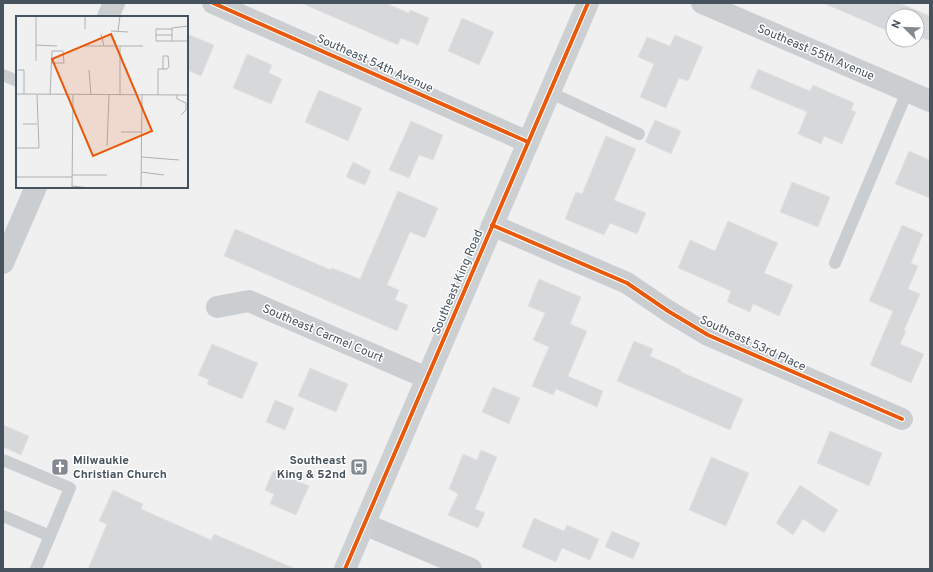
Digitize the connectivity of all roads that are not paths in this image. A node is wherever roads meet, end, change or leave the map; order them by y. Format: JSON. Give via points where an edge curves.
{"nodes":[{"id":1,"x":114,"y":3,"type":"edge"},
{"id":2,"x":213,"y":3,"type":"edge"},
{"id":3,"x":588,"y":3,"type":"edge"},
{"id":4,"x":702,"y":3,"type":"edge"},
{"id":5,"x":108,"y":16,"type":"edge"},
{"id":6,"x":3,"y":75,"type":"edge"},
{"id":7,"x":16,"y":81,"type":"edge"},
{"id":8,"x":550,"y":92,"type":"junction"},
{"id":9,"x":907,"y":92,"type":"junction"},
{"id":10,"x":930,"y":101,"type":"edge"},
{"id":11,"x":639,"y":134,"type":"dead end"},
{"id":12,"x":528,"y":142,"type":"junction"},
{"id":13,"x":36,"y":188,"type":"edge"},
{"id":14,"x":492,"y":226,"type":"junction"},
{"id":15,"x":3,"y":263,"type":"edge"},
{"id":16,"x":835,"y":263,"type":"dead end"},
{"id":17,"x":217,"y":307,"type":"dead end"},
{"id":18,"x":427,"y":378,"type":"junction"},
{"id":19,"x":902,"y":419,"type":"dead end"},
{"id":20,"x":3,"y":460,"type":"edge"},
{"id":21,"x":3,"y":516,"type":"edge"},
{"id":22,"x":364,"y":524,"type":"junction"},
{"id":23,"x":50,"y":536,"type":"junction"},
{"id":24,"x":36,"y":569,"type":"edge"},
{"id":25,"x":345,"y":569,"type":"edge"},
{"id":26,"x":471,"y":569,"type":"edge"}],
"edges":[{"from":1,"to":5,"type":"street"},
{"from":2,"to":12,"type":"street","name":"Southeast 54th Avenue"},
{"from":3,"to":8,"type":"main road","name":"Southeast King Road"},
{"from":4,"to":9,"type":"street","name":"Southeast 55th Avenue"},
{"from":6,"to":7,"type":"lane"},
{"from":8,"to":11,"type":"lane"},
{"from":8,"to":12,"type":"main road","name":"Southeast King Road"},
{"from":9,"to":10,"type":"street","name":"Southeast 55th Avenue"},
{"from":9,"to":16,"type":"lane"},
{"from":12,"to":14,"type":"main road","name":"Southeast King Road"},
{"from":13,"to":15,"type":"street"},
{"from":14,"to":18,"type":"main road","name":"Southeast King Road"},
{"from":14,"to":19,"type":"street","name":"Southeast 53rd Place","via":[[627,283],[668,312],[708,335]]},
{"from":17,"to":18,"type":"street","name":"Southeast Carmel Court","via":[[249,301]]},
{"from":18,"to":22,"type":"main road","name":"Southeast King Road"},
{"from":20,"to":23,"type":"lane","via":[[70,488]]},
{"from":21,"to":23,"type":"lane"},
{"from":22,"to":25,"type":"main road","name":"Southeast King Road"},
{"from":22,"to":26,"type":"street"},
{"from":23,"to":24,"type":"lane"}]}
